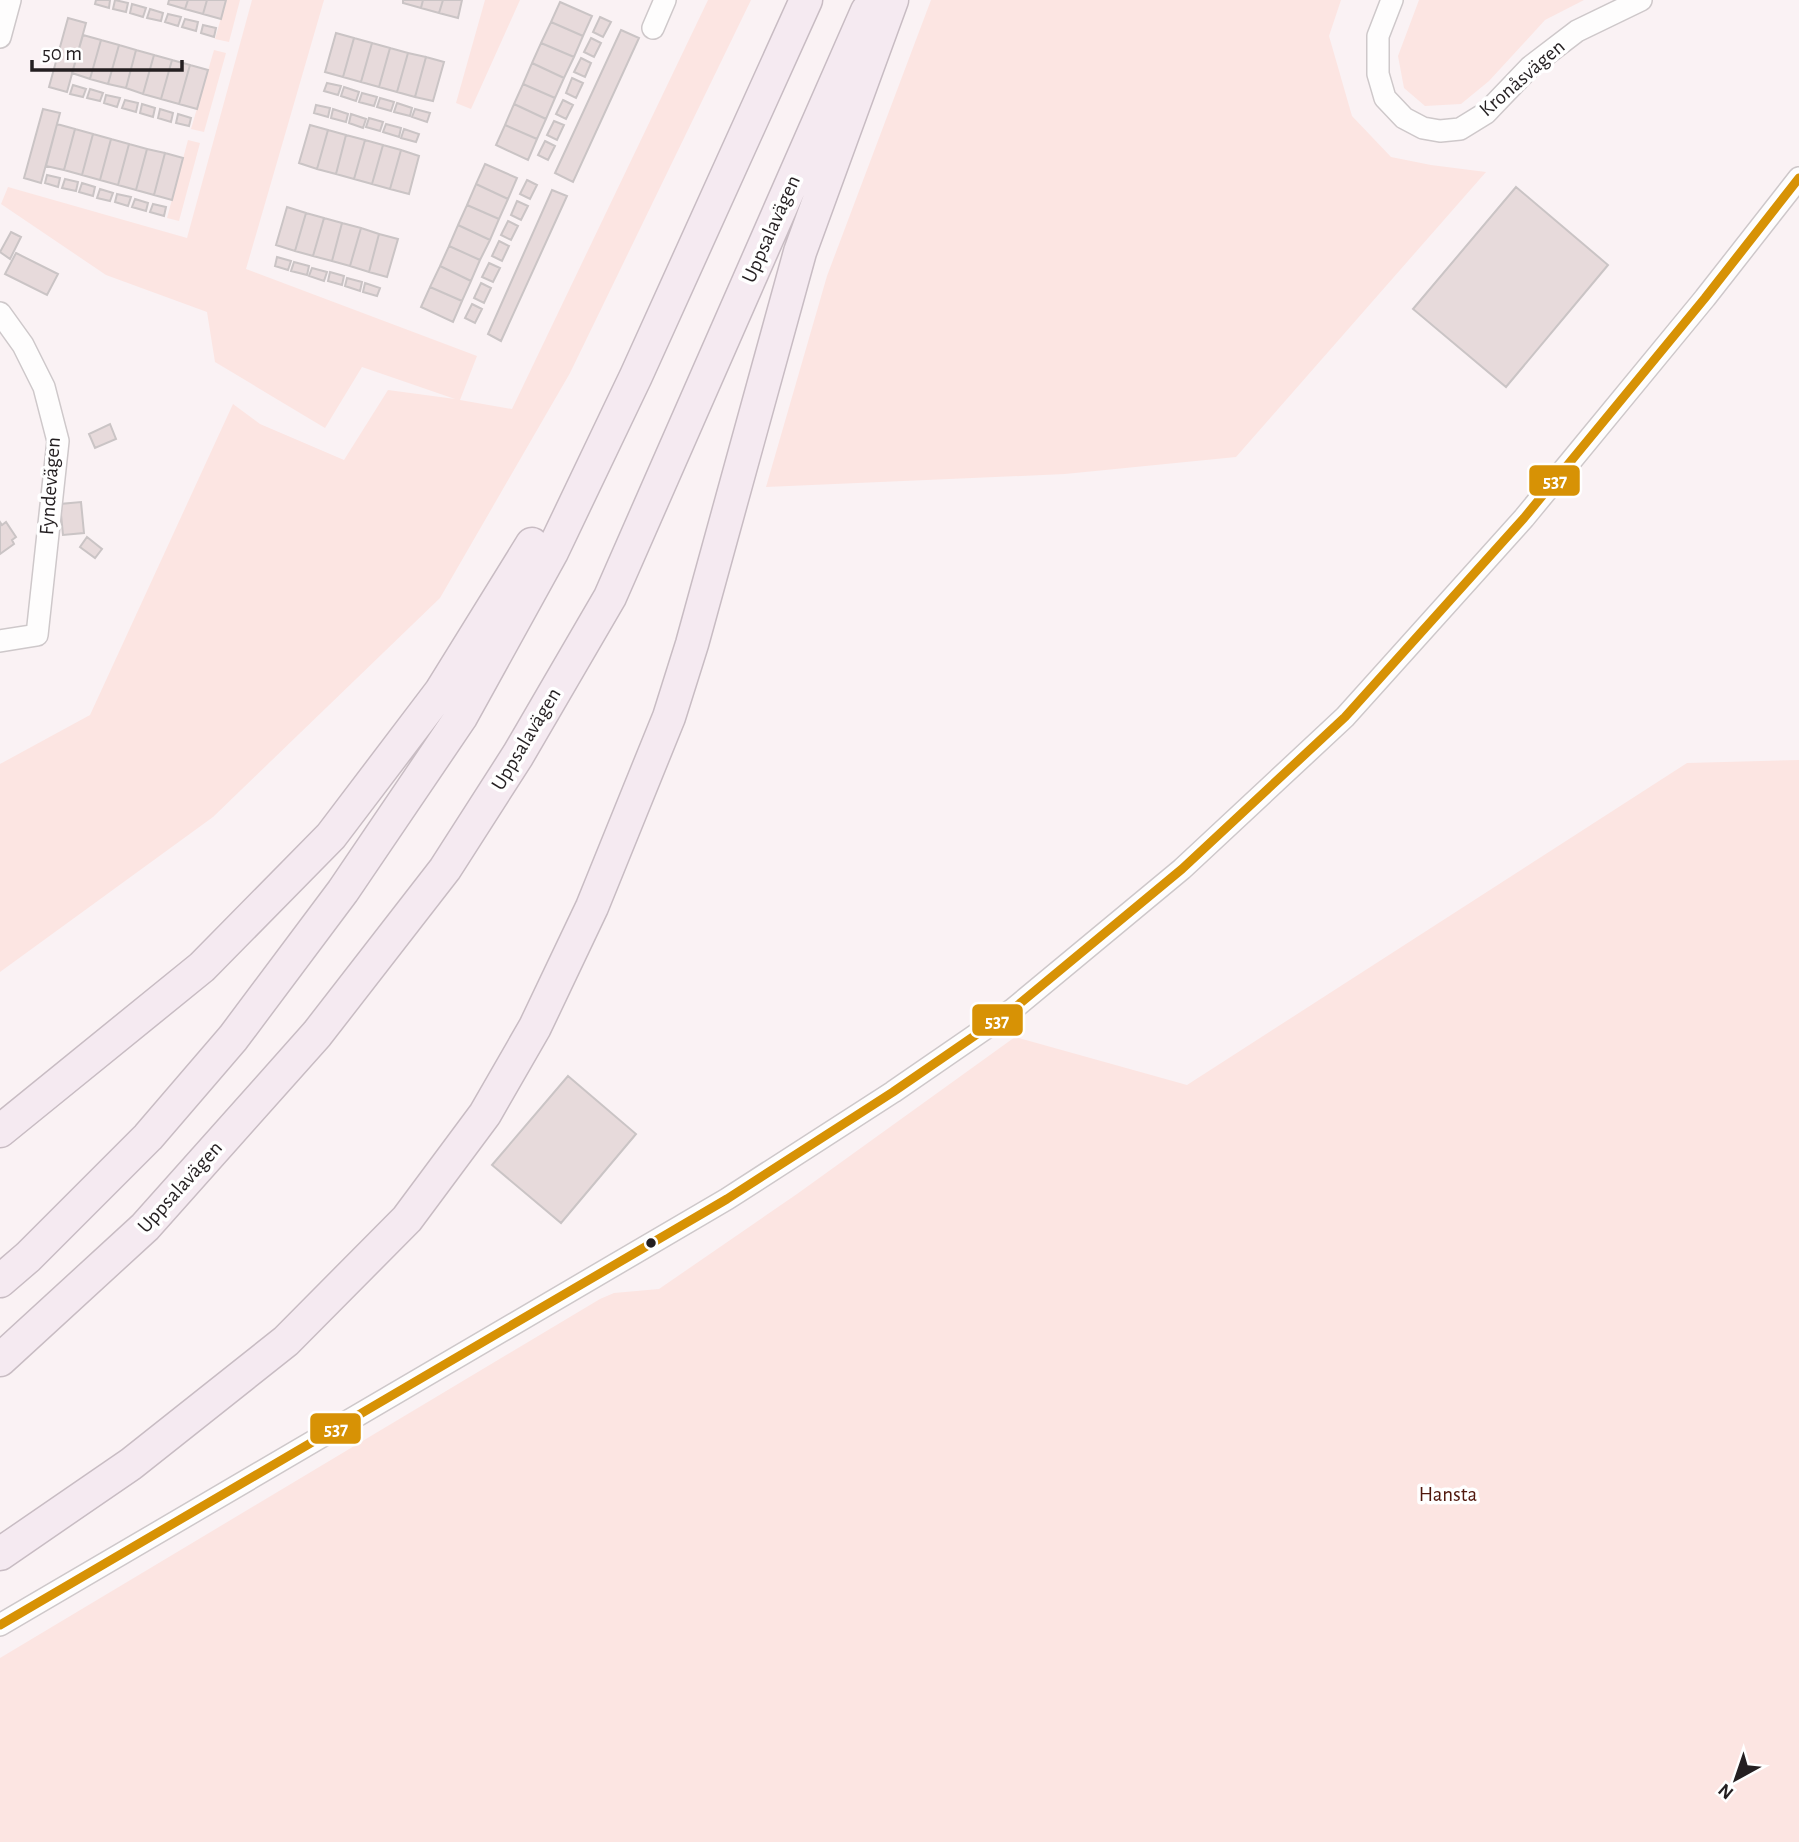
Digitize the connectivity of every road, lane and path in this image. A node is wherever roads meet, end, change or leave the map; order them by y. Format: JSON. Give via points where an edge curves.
{"nodes":[{"id":1,"x":10,"y":0,"type":"edge"},
{"id":2,"x":665,"y":0,"type":"edge"},
{"id":3,"x":806,"y":0,"type":"edge"},
{"id":4,"x":872,"y":0,"type":"edge"},
{"id":5,"x":892,"y":0,"type":"edge"},
{"id":6,"x":1392,"y":0,"type":"edge"},
{"id":7,"x":1641,"y":0,"type":"edge"},
{"id":8,"x":653,"y":27,"type":"dead end"},
{"id":9,"x":0,"y":37,"type":"edge"},
{"id":10,"x":1799,"y":178,"type":"edge"},
{"id":11,"x":0,"y":313,"type":"edge"},
{"id":12,"x":636,"y":376,"type":"junction"},
{"id":13,"x":0,"y":641,"type":"edge"},
{"id":14,"x":0,"y":1132,"type":"edge"},
{"id":15,"x":0,"y":1281,"type":"edge"},
{"id":16,"x":0,"y":1360,"type":"edge"},
{"id":17,"x":0,"y":1554,"type":"edge"},
{"id":18,"x":0,"y":1625,"type":"edge"}],
"edges":[{"from":1,"to":9,"type":"street"},
{"from":2,"to":8,"type":"street"},
{"from":3,"to":12,"type":"highway"},
{"from":4,"to":16,"type":"highway","name":"Uppsalavägen","via":[[610,597],[452,858],[317,1034],[145,1227]]},
{"from":5,"to":17,"type":"highway","via":[[800,252],[669,717],[592,907],[535,1027],[485,1114],[407,1219],[286,1341],[131,1464]]},
{"from":6,"to":7,"type":"street","name":"Kronåsvägen","via":[[1378,36],[1378,74],[1385,98],[1404,118],[1440,131],[1460,129],[1486,113],[1531,67],[1577,31]]},
{"from":10,"to":18,"type":"street","via":[[1524,518],[1345,718],[1182,869],[1012,1010],[727,1199]]},
{"from":11,"to":13,"type":"street","name":"Fyndevägen","via":[[44,387],[58,441],[37,635]]},
{"from":12,"to":14,"type":"highway","via":[[602,422],[441,691],[331,836],[202,967]]},
{"from":12,"to":15,"type":"highway","via":[[552,552],[461,717],[343,891],[233,1038],[148,1138]]}]}
